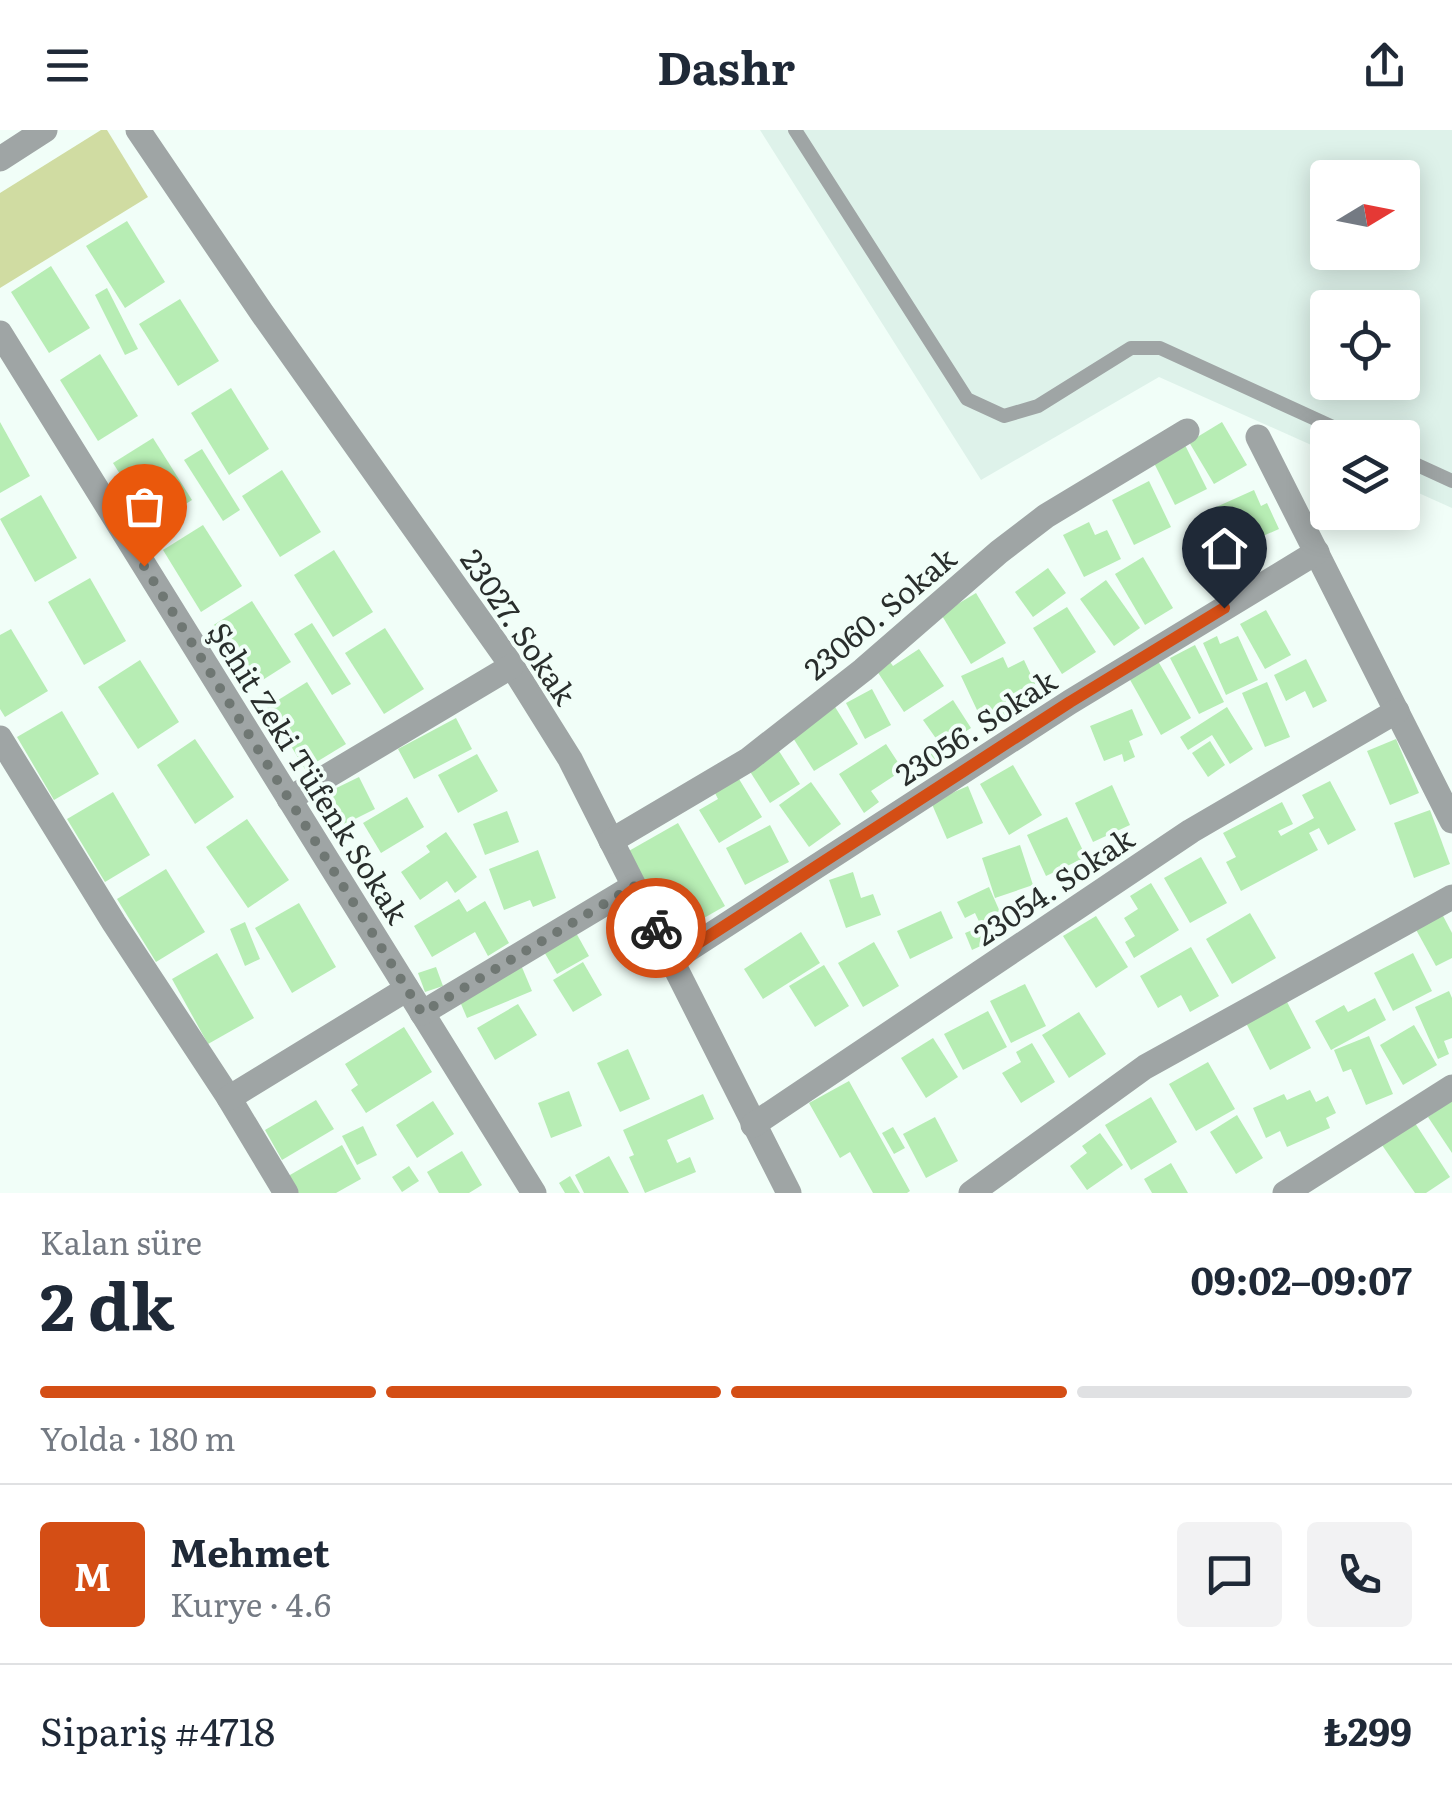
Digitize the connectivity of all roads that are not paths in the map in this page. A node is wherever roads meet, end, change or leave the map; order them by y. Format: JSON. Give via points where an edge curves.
{"nodes":[{"id":1,"x":46,"y":130,"type":"edge"},
{"id":2,"x":138,"y":130,"type":"edge"},
{"id":3,"x":795,"y":130,"type":"edge"},
{"id":4,"x":0,"y":159,"type":"edge"},
{"id":5,"x":0,"y":334,"type":"edge"},
{"id":6,"x":1318,"y":420,"type":"edge"},
{"id":7,"x":1187,"y":431,"type":"dead end"},
{"id":8,"x":1258,"y":437,"type":"dead end"},
{"id":9,"x":1420,"y":466,"type":"edge"},
{"id":10,"x":1452,"y":481,"type":"edge"},
{"id":11,"x":1316,"y":552,"type":"junction"},
{"id":12,"x":512,"y":666,"type":"junction"},
{"id":13,"x":1397,"y":711,"type":"junction"},
{"id":14,"x":0,"y":738,"type":"edge"},
{"id":15,"x":289,"y":799,"type":"junction"},
{"id":16,"x":1452,"y":821,"type":"edge"},
{"id":17,"x":611,"y":841,"type":"junction"},
{"id":18,"x":634,"y":886,"type":"junction"},
{"id":19,"x":1452,"y":897,"type":"edge"},
{"id":20,"x":672,"y":960,"type":"junction"},
{"id":21,"x":406,"y":988,"type":"junction"},
{"id":22,"x":422,"y":1013,"type":"junction"},
{"id":23,"x":1452,"y":1087,"type":"edge"},
{"id":24,"x":229,"y":1098,"type":"junction"},
{"id":25,"x":753,"y":1125,"type":"junction"},
{"id":26,"x":286,"y":1193,"type":"edge"},
{"id":27,"x":534,"y":1193,"type":"edge"},
{"id":28,"x":789,"y":1193,"type":"edge"},
{"id":29,"x":971,"y":1193,"type":"edge"},
{"id":30,"x":1285,"y":1193,"type":"edge"}],
"edges":[{"from":1,"to":4,"type":"street"},
{"from":2,"to":12,"type":"street","name":"23027. Sokak"},
{"from":3,"to":6,"type":"lane","via":[[967,399],[1004,416],[1038,406],[1131,348],[1160,348]]},
{"from":5,"to":15,"type":"street","name":"Şehit Zeki Tüfenk Sokak"},
{"from":7,"to":17,"type":"street","name":"23060. Sokak","via":[[1046,516],[748,760]]},
{"from":8,"to":11,"type":"street"},
{"from":9,"to":10,"type":"lane"},
{"from":11,"to":13,"type":"street"},
{"from":11,"to":20,"type":"street","name":"23056. Sokak"},
{"from":12,"to":15,"type":"street"},
{"from":12,"to":17,"type":"street","name":"23027. Sokak"},
{"from":13,"to":16,"type":"street"},
{"from":13,"to":25,"type":"street","name":"23054. Sokak","via":[[1192,831]]},
{"from":14,"to":24,"type":"street"},
{"from":15,"to":21,"type":"street","name":"Şehit Zeki Tüfenk Sokak"},
{"from":17,"to":18,"type":"street","name":"23027. Sokak"},
{"from":18,"to":20,"type":"street","name":"23027. Sokak"},
{"from":18,"to":22,"type":"street"},
{"from":19,"to":29,"type":"street","via":[[1145,1067]]},
{"from":20,"to":25,"type":"street","name":"23027. Sokak"},
{"from":21,"to":22,"type":"street","name":"Şehit Zeki Tüfenk Sokak"},
{"from":21,"to":24,"type":"street"},
{"from":22,"to":27,"type":"street","name":"Şehit Zeki Tüfenk Sokak"},
{"from":23,"to":30,"type":"street"},
{"from":24,"to":26,"type":"street"},
{"from":25,"to":28,"type":"street","name":"23027. Sokak"}]}
